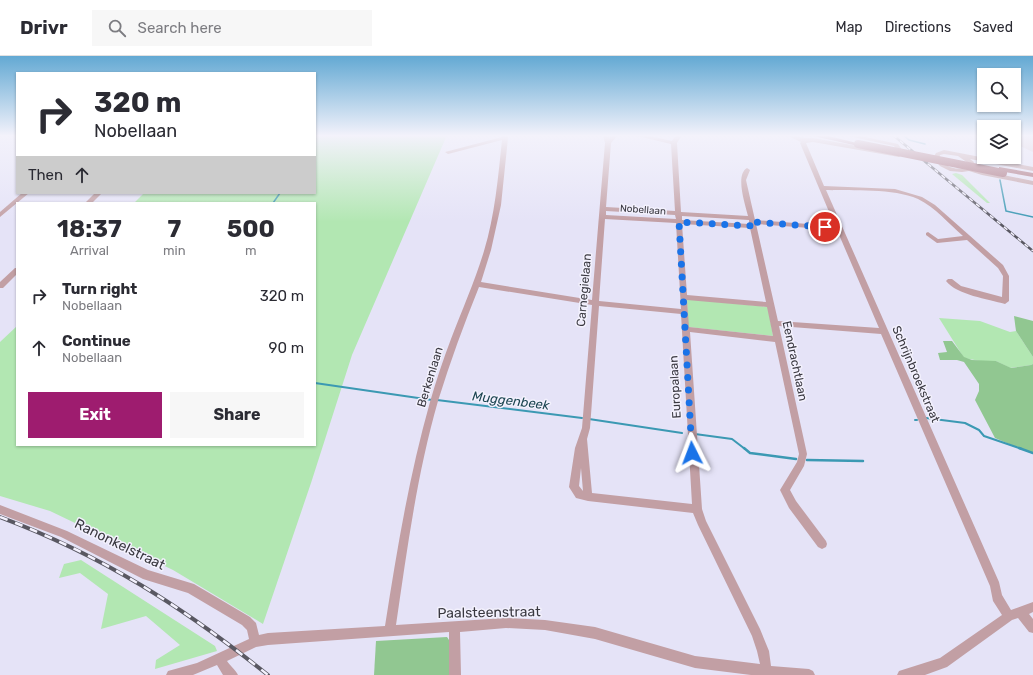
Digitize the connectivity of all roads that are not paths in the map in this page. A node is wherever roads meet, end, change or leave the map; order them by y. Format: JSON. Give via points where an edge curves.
{"nodes":[{"id":1,"x":502,"y":164,"type":"edge"},
{"id":2,"x":607,"y":164,"type":"edge"},
{"id":3,"x":675,"y":164,"type":"edge"},
{"id":4,"x":812,"y":164,"type":"edge"},
{"id":5,"x":941,"y":164,"type":"edge"},
{"id":6,"x":951,"y":164,"type":"edge"},
{"id":7,"x":966,"y":164,"type":"edge"},
{"id":8,"x":1006,"y":164,"type":"edge"},
{"id":9,"x":970,"y":165,"type":"joint"},
{"id":10,"x":1033,"y":169,"type":"edge"},
{"id":11,"x":747,"y":170,"type":"dead end"},
{"id":12,"x":960,"y":170,"type":"junction"},
{"id":13,"x":1003,"y":171,"type":"junction"},
{"id":14,"x":1033,"y":175,"type":"edge"},
{"id":15,"x":1033,"y":178,"type":"edge"},
{"id":16,"x":1033,"y":183,"type":"edge"},
{"id":17,"x":822,"y":188,"type":"junction"},
{"id":18,"x":25,"y":194,"type":"edge"},
{"id":19,"x":98,"y":194,"type":"edge"},
{"id":20,"x":18,"y":202,"type":"edge"},
{"id":21,"x":89,"y":202,"type":"edge"},
{"id":22,"x":0,"y":205,"type":"edge"},
{"id":23,"x":14,"y":207,"type":"edge"},
{"id":24,"x":603,"y":213,"type":"junction"},
{"id":25,"x":678,"y":214,"type":"junction"},
{"id":26,"x":0,"y":215,"type":"edge"},
{"id":27,"x":679,"y":222,"type":"junction"},
{"id":28,"x":752,"y":222,"type":"junction"},
{"id":29,"x":839,"y":228,"type":"junction"},
{"id":30,"x":928,"y":234,"type":"dead end"},
{"id":31,"x":969,"y":238,"type":"junction"},
{"id":32,"x":16,"y":271,"type":"edge"},
{"id":33,"x":950,"y":281,"type":"dead end"},
{"id":34,"x":477,"y":284,"type":"junction"},
{"id":35,"x":0,"y":286,"type":"edge"},
{"id":36,"x":684,"y":297,"type":"junction"},
{"id":37,"x":596,"y":303,"type":"junction"},
{"id":38,"x":770,"y":305,"type":"junction"},
{"id":39,"x":684,"y":312,"type":"junction"},
{"id":40,"x":774,"y":323,"type":"junction"},
{"id":41,"x":685,"y":329,"type":"junction"},
{"id":42,"x":884,"y":331,"type":"junction"},
{"id":43,"x":777,"y":339,"type":"junction"},
{"id":44,"x":0,"y":509,"type":"edge"},
{"id":45,"x":697,"y":509,"type":"junction"},
{"id":46,"x":822,"y":544,"type":"dead end"},
{"id":47,"x":1033,"y":607,"type":"edge"},
{"id":48,"x":1015,"y":614,"type":"junction"},
{"id":49,"x":455,"y":627,"type":"junction"},
{"id":50,"x":1033,"y":628,"type":"edge"},
{"id":51,"x":390,"y":631,"type":"junction"},
{"id":52,"x":255,"y":642,"type":"junction"},
{"id":53,"x":219,"y":659,"type":"junction"},
{"id":54,"x":728,"y":671,"type":"edge"},
{"id":55,"x":767,"y":672,"type":"junction"},
{"id":56,"x":172,"y":675,"type":"edge"},
{"id":57,"x":232,"y":675,"type":"edge"},
{"id":58,"x":455,"y":675,"type":"edge"},
{"id":59,"x":809,"y":675,"type":"edge"},
{"id":60,"x":902,"y":675,"type":"edge"}],
"edges":[{"from":1,"to":34,"type":"street","name":"Berkenlaan","via":[[498,205]]},
{"from":2,"to":24,"type":"street","name":"Carnegielaan"},
{"from":3,"to":25,"type":"street","name":"Europalaan"},
{"from":4,"to":17,"type":"street","name":"Schrijnbroekstraat"},
{"from":5,"to":12,"type":"street","via":[[950,169]]},
{"from":6,"to":12,"type":"street"},
{"from":7,"to":13,"type":"main road","bridge":true},
{"from":8,"to":10,"type":"street"},
{"from":9,"to":12,"type":"street"},
{"from":9,"to":16,"type":"street","via":[[982,173]]},
{"from":11,"to":28,"type":"street","name":"Eendrachtlaan","via":[[743,180]]},
{"from":13,"to":14,"type":"main road"},
{"from":13,"to":15,"type":"main road"},
{"from":17,"to":29,"type":"street","name":"Schrijnbroekstraat"},
{"from":17,"to":31,"type":"street","via":[[895,191],[912,195],[933,206]]},
{"from":18,"to":20,"type":"street"},
{"from":19,"to":21,"type":"street"},
{"from":22,"to":23,"type":"street"},
{"from":23,"to":26,"type":"street"},
{"from":24,"to":25,"type":"street","name":"Nobellaan"},
{"from":24,"to":27,"type":"street","name":"Nobellaan"},
{"from":24,"to":37,"type":"street","name":"Carnegielaan"},
{"from":25,"to":27,"type":"street","name":"Europalaan"},
{"from":25,"to":28,"type":"street","name":"Nobellaan"},
{"from":27,"to":28,"type":"street","name":"Nobellaan"},
{"from":27,"to":36,"type":"street","name":"Europalaan"},
{"from":28,"to":29,"type":"street","name":"Nobellaan"},
{"from":28,"to":38,"type":"street","name":"Eendrachtlaan"},
{"from":29,"to":42,"type":"street","name":"Schrijnbroekstraat"},
{"from":30,"to":31,"type":"street","via":[[937,241]]},
{"from":31,"to":33,"type":"street","via":[[1003,270],[1006,276],[1005,300],[959,288]]},
{"from":32,"to":35,"type":"street"},
{"from":34,"to":37,"type":"street"},
{"from":34,"to":51,"type":"street","name":"Berkenlaan","via":[[454,340],[436,395],[419,461],[405,528]]},
{"from":36,"to":38,"type":"street"},
{"from":36,"to":39,"type":"street","name":"Europalaan"},
{"from":37,"to":39,"type":"street"},
{"from":37,"to":45,"type":"street","name":"Carnegielaan","via":[[586,428],[579,448],[574,487],[579,495],[588,497]]},
{"from":38,"to":40,"type":"street","name":"Eendrachtlaan"},
{"from":39,"to":41,"type":"street","name":"Europalaan"},
{"from":40,"to":42,"type":"street"},
{"from":40,"to":43,"type":"street","name":"Eendrachtlaan"},
{"from":41,"to":43,"type":"street"},
{"from":41,"to":45,"type":"street","name":"Europalaan"},
{"from":42,"to":48,"type":"street","name":"Schrijnbroekstraat","via":[[995,586],[997,597]]},
{"from":43,"to":46,"type":"street","name":"Eendrachtlaan","via":[[803,454],[785,490],[788,499]]},
{"from":44,"to":52,"type":"street","name":"Ranonkelstraat","via":[[64,534],[147,576],[190,588],[246,621],[252,627]]},
{"from":45,"to":55,"type":"street","name":"Europalaan","via":[[756,633]]},
{"from":47,"to":48,"type":"street"},
{"from":48,"to":50,"type":"street","name":"Schrijnbroekstraat"},
{"from":48,"to":60,"type":"street","via":[[943,663],[914,674]]},
{"from":49,"to":51,"type":"street","name":"Paalsteenstraat"},
{"from":49,"to":54,"type":"street","name":"Paalsteenstraat","via":[[506,623],[569,628]]},
{"from":49,"to":58,"type":"street"},
{"from":51,"to":52,"type":"street","name":"Paalsteenstraat","via":[[282,637]]},
{"from":52,"to":53,"type":"street","name":"Paalsteenstraat"},
{"from":53,"to":56,"type":"street","name":"Paalsteenstraat"},
{"from":53,"to":57,"type":"street"},
{"from":54,"to":55,"type":"street","name":"Paalsteenstraat"},
{"from":55,"to":59,"type":"street","name":"Paalsteenstraat"}]}
